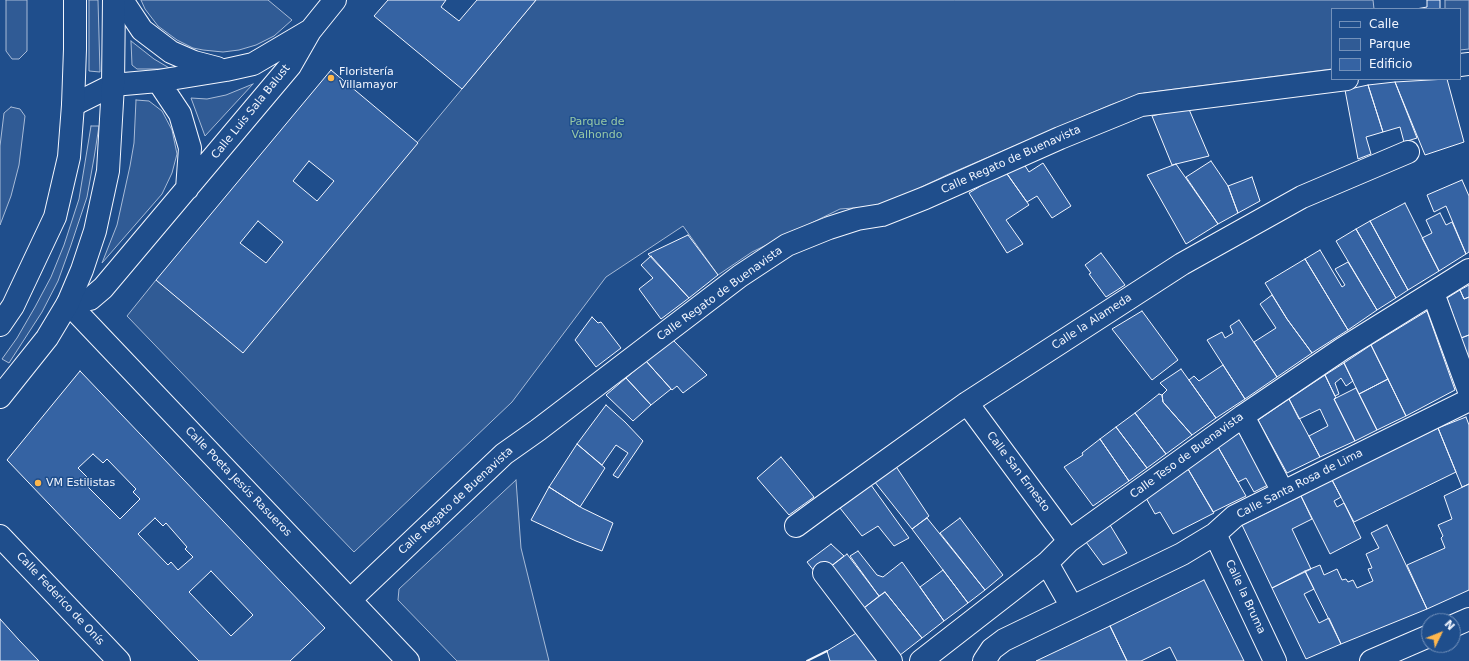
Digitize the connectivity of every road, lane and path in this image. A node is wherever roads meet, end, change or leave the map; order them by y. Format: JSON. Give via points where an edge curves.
{"nodes":[{"id":1,"x":75,"y":0,"type":"edge"},
{"id":2,"x":114,"y":0,"type":"edge"},
{"id":3,"x":122,"y":0,"type":"edge"},
{"id":4,"x":335,"y":0,"type":"edge"},
{"id":5,"x":310,"y":31,"type":"junction"},
{"id":6,"x":226,"y":70,"type":"junction"},
{"id":7,"x":1339,"y":80,"type":"edge"},
{"id":8,"x":158,"y":81,"type":"junction"},
{"id":9,"x":113,"y":85,"type":"junction"},
{"id":10,"x":73,"y":105,"type":"junction"},
{"id":11,"x":1408,"y":152,"type":"dead end"},
{"id":12,"x":187,"y":189,"type":"junction"},
{"id":13,"x":1469,"y":270,"type":"edge"},
{"id":14,"x":1433,"y":293,"type":"junction"},
{"id":15,"x":68,"y":303,"type":"junction"},
{"id":16,"x":0,"y":325,"type":"edge"},
{"id":17,"x":1469,"y":391,"type":"edge"},
{"id":18,"x":0,"y":397,"type":"edge"},
{"id":19,"x":1469,"y":400,"type":"edge"},
{"id":20,"x":967,"y":403,"type":"junction"},
{"id":21,"x":1243,"y":416,"type":"junction"},
{"id":22,"x":1283,"y":492,"type":"junction"},
{"id":23,"x":796,"y":526,"type":"dead end"},
{"id":24,"x":1215,"y":534,"type":"junction"},
{"id":25,"x":0,"y":536,"type":"edge"},
{"id":26,"x":1069,"y":540,"type":"junction"},
{"id":27,"x":1047,"y":563,"type":"junction"},
{"id":28,"x":824,"y":573,"type":"dead end"},
{"id":29,"x":350,"y":600,"type":"junction"},
{"id":30,"x":1072,"y":607,"type":"junction"},
{"id":31,"x":1421,"y":639,"type":"edge"},
{"id":32,"x":928,"y":655,"type":"edge"},
{"id":33,"x":988,"y":655,"type":"edge"},
{"id":34,"x":119,"y":661,"type":"edge"},
{"id":35,"x":408,"y":661,"type":"edge"},
{"id":36,"x":891,"y":661,"type":"edge"},
{"id":37,"x":1275,"y":661,"type":"edge"},
{"id":38,"x":1371,"y":661,"type":"edge"}],
"edges":[{"from":1,"to":10,"type":"street"},
{"from":2,"to":9,"type":"street"},
{"from":3,"to":6,"type":"street","name":"Calle Luis Sala Balust","via":[[142,30],[171,52],[194,62]]},
{"from":4,"to":5,"type":"street","name":"Calle Luis Sala Balust"},
{"from":5,"to":6,"type":"street","name":"Calle Luis Sala Balust","via":[[253,64]]},
{"from":5,"to":12,"type":"street","name":"Calle Luis Sala Balust","via":[[290,66]]},
{"from":6,"to":8,"type":"street","name":"Calle Luis Sala Balust"},
{"from":7,"to":29,"type":"street","name":"Calle Regato de Buenavista","via":[[1141,105],[925,198],[882,215],[857,219],[829,228],[787,245],[740,276],[504,454]]},
{"from":8,"to":9,"type":"street","name":"Calle Luis Sala Balust"},
{"from":8,"to":12,"type":"street","via":[[180,114],[190,148]]},
{"from":9,"to":10,"type":"street","name":"Calle Luis Sala Balust"},
{"from":9,"to":15,"type":"street","via":[[108,171],[95,231]]},
{"from":10,"to":16,"type":"street","via":[[69,157],[55,217],[13,306]]},
{"from":11,"to":20,"type":"street","name":"Calle la Alameda","via":[[1302,196],[1182,264]]},
{"from":12,"to":15,"type":"street","name":"Calle Luis Sala Balust","via":[[103,288],[90,298]]},
{"from":13,"to":14,"type":"street","name":"Calle Teso de Buenavista"},
{"from":14,"to":17,"type":"street"},
{"from":14,"to":21,"type":"street","name":"Calle Teso de Buenavista","via":[[1342,349]]},
{"from":15,"to":18,"type":"street","via":[[46,338]]},
{"from":15,"to":29,"type":"street","name":"Calle Poeta Jesús Rasueros"},
{"from":19,"to":22,"type":"street","name":"Calle Santa Rosa de Lima"},
{"from":20,"to":23,"type":"street","name":"Calle la Alameda"},
{"from":20,"to":26,"type":"street","name":"Calle San Ernesto"},
{"from":21,"to":22,"type":"street"},
{"from":21,"to":26,"type":"street","name":"Calle Teso de Buenavista"},
{"from":22,"to":24,"type":"street","name":"Calle Santa Rosa de Lima","via":[[1235,516]]},
{"from":24,"to":30,"type":"street","name":"Calle Santa Rosa de Lima","via":[[1182,554]]},
{"from":24,"to":37,"type":"street","name":"Calle la Bruma"},
{"from":25,"to":34,"type":"street","name":"Calle Federico de Onís"},
{"from":26,"to":27,"type":"street","name":"Calle Teso de Buenavista"},
{"from":27,"to":30,"type":"street"},
{"from":27,"to":32,"type":"street","name":"Calle Teso de Buenavista"},
{"from":28,"to":36,"type":"street"},
{"from":29,"to":35,"type":"street","name":"Calle Poeta Jesús Rasueros"},
{"from":30,"to":33,"type":"street","name":"Calle Santa Rosa de Lima","via":[[1004,640]]},
{"from":31,"to":38,"type":"street"}]}
